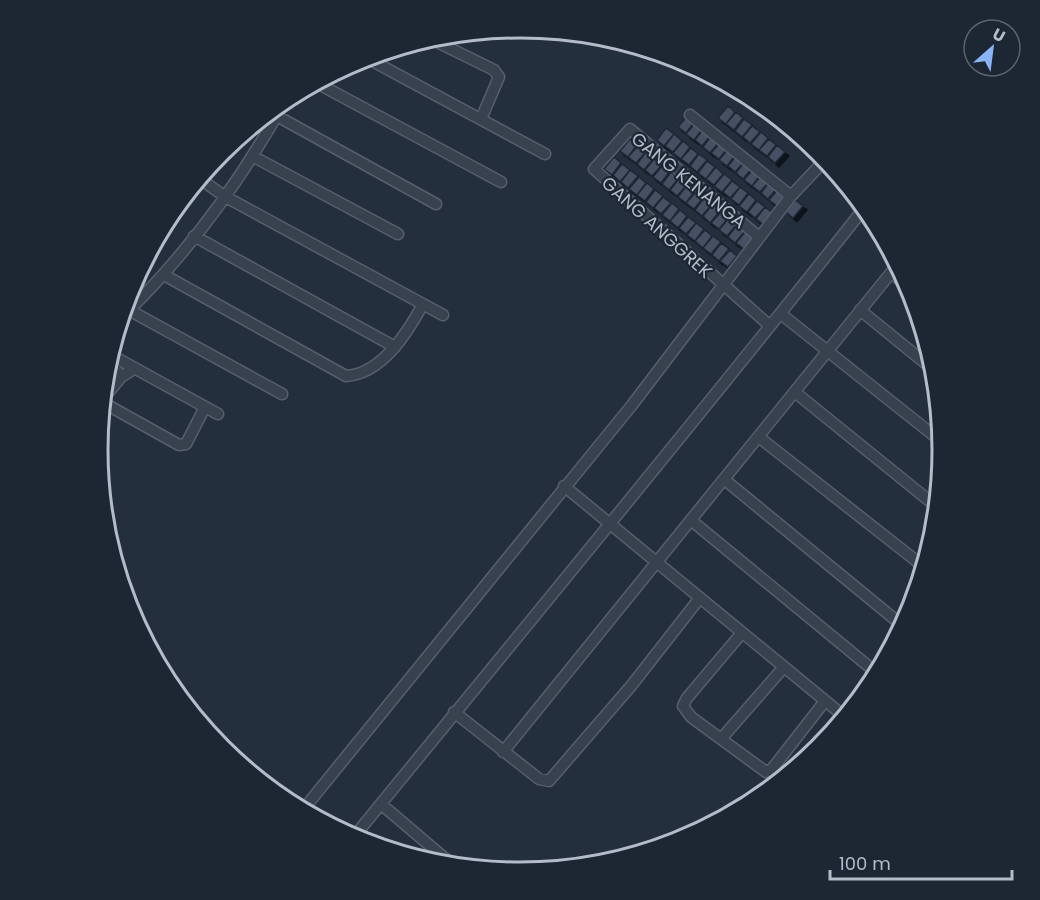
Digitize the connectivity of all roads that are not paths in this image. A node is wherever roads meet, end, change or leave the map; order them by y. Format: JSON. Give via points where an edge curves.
{"nodes":[{"id":1,"x":442,"y":45,"type":"edge"},
{"id":2,"x":377,"y":63,"type":"edge"},
{"id":3,"x":325,"y":87,"type":"edge"},
{"id":4,"x":690,"y":115,"type":"dead end"},
{"id":5,"x":278,"y":117,"type":"edge"},
{"id":6,"x":276,"y":118,"type":"edge"},
{"id":7,"x":481,"y":119,"type":"junction"},
{"id":8,"x":545,"y":154,"type":"dead end"},
{"id":9,"x":254,"y":157,"type":"junction"},
{"id":10,"x":596,"y":166,"type":"joint"},
{"id":11,"x":819,"y":166,"type":"edge"},
{"id":12,"x":501,"y":182,"type":"dead end"},
{"id":13,"x":206,"y":183,"type":"edge"},
{"id":14,"x":224,"y":196,"type":"junction"},
{"id":15,"x":791,"y":196,"type":"junction"},
{"id":16,"x":436,"y":204,"type":"dead end"},
{"id":17,"x":859,"y":215,"type":"edge"},
{"id":18,"x":398,"y":234,"type":"dead end"},
{"id":19,"x":194,"y":236,"type":"junction"},
{"id":20,"x":759,"y":237,"type":"junction"},
{"id":21,"x":892,"y":272,"type":"edge"},
{"id":22,"x":164,"y":275,"type":"junction"},
{"id":23,"x":724,"y":286,"type":"junction"},
{"id":24,"x":423,"y":304,"type":"junction"},
{"id":25,"x":134,"y":305,"type":"edge"},
{"id":26,"x":860,"y":310,"type":"junction"},
{"id":27,"x":131,"y":311,"type":"edge"},
{"id":28,"x":781,"y":314,"type":"junction"},
{"id":29,"x":443,"y":315,"type":"dead end"},
{"id":30,"x":770,"y":326,"type":"junction"},
{"id":31,"x":395,"y":347,"type":"junction"},
{"id":32,"x":827,"y":353,"type":"junction"},
{"id":33,"x":118,"y":359,"type":"edge"},
{"id":34,"x":923,"y":361,"type":"edge"},
{"id":35,"x":135,"y":368,"type":"junction"},
{"id":36,"x":115,"y":369,"type":"edge"},
{"id":37,"x":121,"y":377,"type":"junction"},
{"id":38,"x":112,"y":388,"type":"edge"},
{"id":39,"x":796,"y":393,"type":"junction"},
{"id":40,"x":282,"y":394,"type":"dead end"},
{"id":41,"x":110,"y":406,"type":"edge"},
{"id":42,"x":205,"y":407,"type":"junction"},
{"id":43,"x":218,"y":414,"type":"dead end"},
{"id":44,"x":932,"y":435,"type":"edge"},
{"id":45,"x":760,"y":438,"type":"junction"},
{"id":46,"x":725,"y":480,"type":"junction"},
{"id":47,"x":564,"y":486,"type":"junction"},
{"id":48,"x":929,"y":501,"type":"edge"},
{"id":49,"x":692,"y":521,"type":"junction"},
{"id":50,"x":610,"y":524,"type":"junction"},
{"id":51,"x":917,"y":561,"type":"edge"},
{"id":52,"x":657,"y":562,"type":"junction"},
{"id":53,"x":699,"y":599,"type":"junction"},
{"id":54,"x":896,"y":620,"type":"edge"},
{"id":55,"x":741,"y":634,"type":"junction"},
{"id":56,"x":784,"y":667,"type":"junction"},
{"id":57,"x":870,"y":667,"type":"edge"},
{"id":58,"x":825,"y":701,"type":"junction"},
{"id":59,"x":454,"y":712,"type":"junction"},
{"id":60,"x":838,"y":712,"type":"edge"},
{"id":61,"x":721,"y":739,"type":"junction"},
{"id":62,"x":503,"y":752,"type":"junction"},
{"id":63,"x":308,"y":803,"type":"edge"},
{"id":64,"x":381,"y":804,"type":"junction"},
{"id":65,"x":360,"y":830,"type":"edge"},
{"id":66,"x":441,"y":855,"type":"edge"}],
"edges":[{"from":1,"to":7,"type":"street","via":[[494,70],[499,77]]},
{"from":2,"to":7,"type":"street"},
{"from":3,"to":12,"type":"street"},
{"from":4,"to":15,"type":"street"},
{"from":5,"to":16,"type":"street"},
{"from":6,"to":9,"type":"street"},
{"from":7,"to":8,"type":"street"},
{"from":9,"to":14,"type":"street"},
{"from":9,"to":18,"type":"street"},
{"from":10,"to":20,"type":"street","name":"GANG KENANGA","via":[[630,129]]},
{"from":10,"to":23,"type":"street","name":"GANG ANGGREK","via":[[595,171]]},
{"from":11,"to":15,"type":"street"},
{"from":13,"to":14,"type":"street"},
{"from":14,"to":19,"type":"street"},
{"from":14,"to":24,"type":"street"},
{"from":15,"to":20,"type":"street"},
{"from":17,"to":28,"type":"street"},
{"from":19,"to":22,"type":"street"},
{"from":19,"to":31,"type":"street"},
{"from":20,"to":23,"type":"street"},
{"from":21,"to":26,"type":"street"},
{"from":22,"to":25,"type":"street"},
{"from":22,"to":31,"type":"street","via":[[346,376],[374,364]]},
{"from":23,"to":30,"type":"street","name":"GANG ANGGREK"},
{"from":23,"to":47,"type":"street"},
{"from":24,"to":29,"type":"street"},
{"from":24,"to":31,"type":"street"},
{"from":26,"to":32,"type":"street"},
{"from":26,"to":34,"type":"street"},
{"from":27,"to":40,"type":"street"},
{"from":28,"to":30,"type":"street"},
{"from":28,"to":32,"type":"street"},
{"from":30,"to":50,"type":"street"},
{"from":32,"to":39,"type":"street"},
{"from":32,"to":44,"type":"street"},
{"from":33,"to":35,"type":"street"},
{"from":35,"to":37,"type":"street"},
{"from":35,"to":42,"type":"street"},
{"from":36,"to":37,"type":"street"},
{"from":37,"to":38,"type":"street"},
{"from":39,"to":45,"type":"street"},
{"from":39,"to":48,"type":"street"},
{"from":41,"to":42,"type":"street","via":[[179,445],[186,444]]},
{"from":42,"to":43,"type":"street"},
{"from":45,"to":46,"type":"street"},
{"from":45,"to":51,"type":"street"},
{"from":46,"to":49,"type":"street"},
{"from":46,"to":54,"type":"street"},
{"from":47,"to":50,"type":"street"},
{"from":47,"to":63,"type":"street"},
{"from":49,"to":52,"type":"street"},
{"from":49,"to":57,"type":"street"},
{"from":50,"to":52,"type":"street"},
{"from":50,"to":59,"type":"street"},
{"from":52,"to":53,"type":"street"},
{"from":52,"to":62,"type":"street"},
{"from":53,"to":55,"type":"street"},
{"from":53,"to":62,"type":"street","via":[[554,778],[539,779]]},
{"from":55,"to":56,"type":"street"},
{"from":55,"to":61,"type":"street","via":[[683,706]]},
{"from":56,"to":58,"type":"street"},
{"from":56,"to":61,"type":"street"},
{"from":58,"to":60,"type":"street"},
{"from":58,"to":61,"type":"street","via":[[766,772]]},
{"from":59,"to":62,"type":"street"},
{"from":59,"to":64,"type":"street"},
{"from":64,"to":65,"type":"street"},
{"from":64,"to":66,"type":"street"}]}
